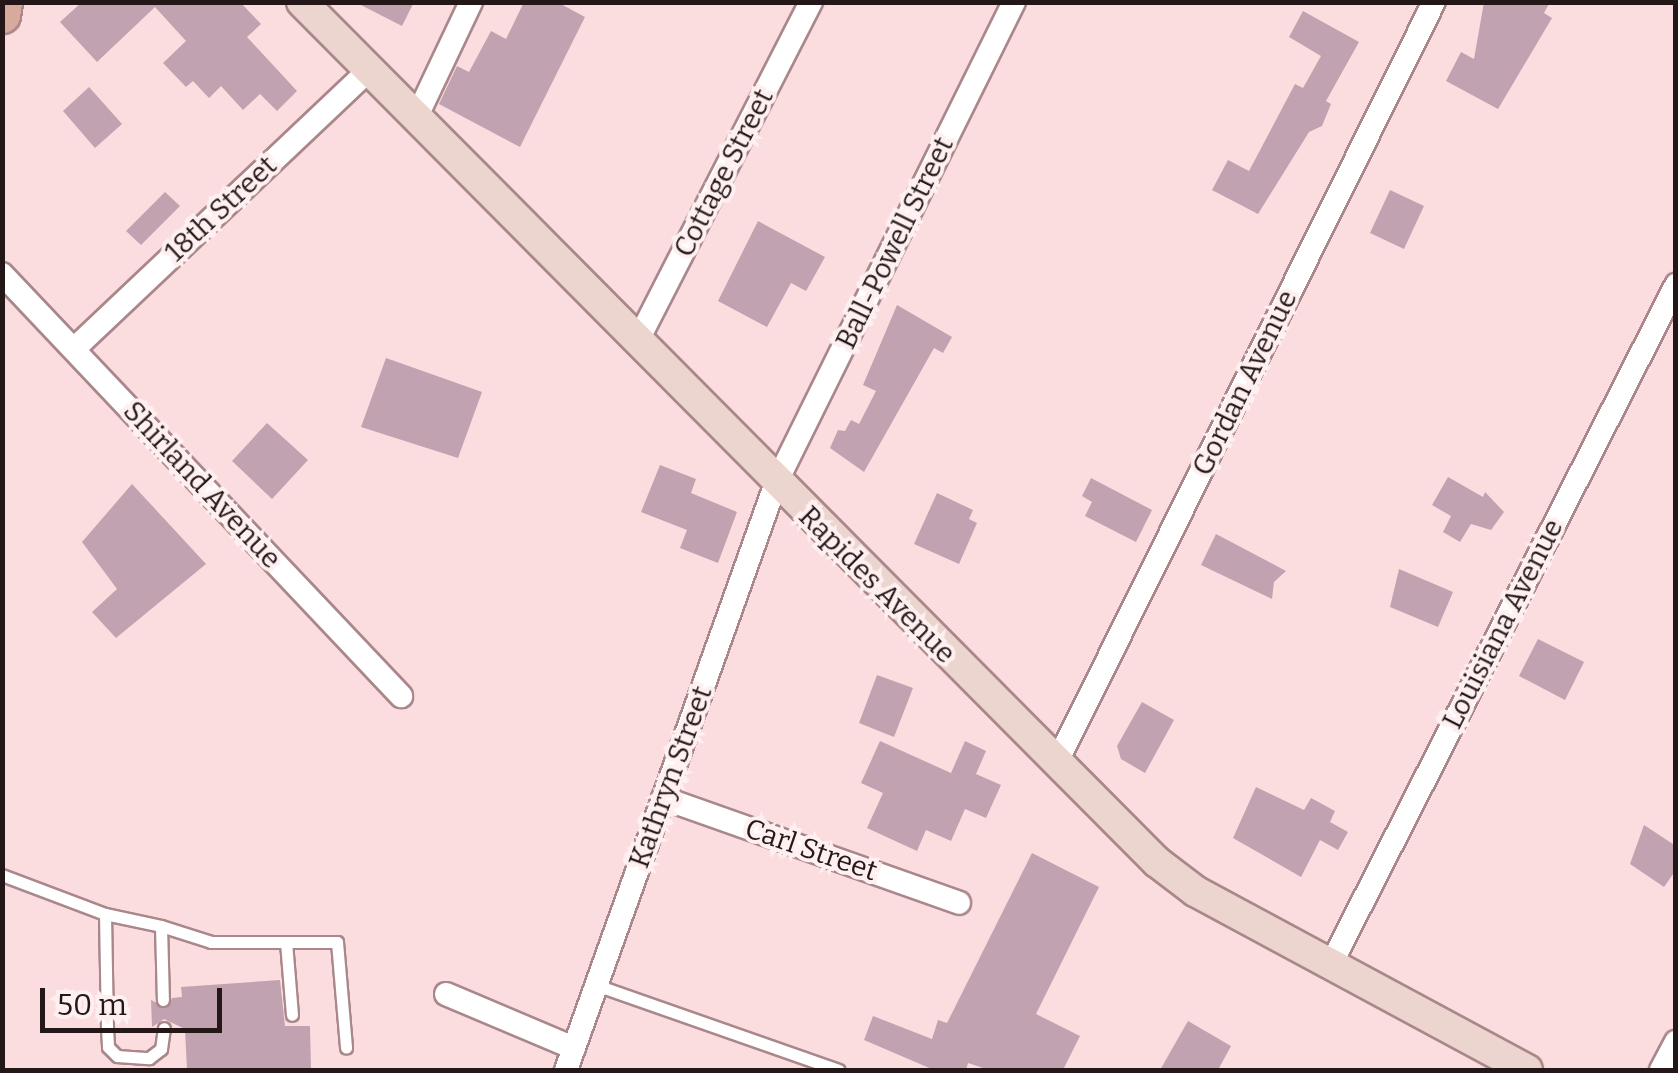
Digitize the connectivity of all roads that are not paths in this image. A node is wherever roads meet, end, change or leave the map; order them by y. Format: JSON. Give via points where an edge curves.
{"nodes":[{"id":1,"x":4,"y":2,"type":"edge"},
{"id":2,"x":302,"y":2,"type":"edge"},
{"id":3,"x":470,"y":2,"type":"edge"},
{"id":4,"x":810,"y":2,"type":"edge"},
{"id":5,"x":1014,"y":2,"type":"edge"},
{"id":6,"x":1434,"y":2,"type":"edge"},
{"id":7,"x":2,"y":16,"type":"edge"},
{"id":8,"x":368,"y":70,"type":"junction"},
{"id":9,"x":416,"y":118,"type":"junction"},
{"id":10,"x":2,"y":274,"type":"edge"},
{"id":11,"x":1676,"y":285,"type":"edge"},
{"id":12,"x":636,"y":342,"type":"junction"},
{"id":13,"x":74,"y":349,"type":"junction"},
{"id":14,"x":776,"y":484,"type":"junction"},
{"id":15,"x":401,"y":696,"type":"dead end"},
{"id":16,"x":1056,"y":764,"type":"junction"},
{"id":17,"x":663,"y":798,"type":"junction"},
{"id":18,"x":2,"y":874,"type":"edge"},
{"id":19,"x":959,"y":903,"type":"dead end"},
{"id":20,"x":105,"y":914,"type":"junction"},
{"id":21,"x":161,"y":926,"type":"junction"},
{"id":22,"x":286,"y":942,"type":"junction"},
{"id":23,"x":1332,"y":964,"type":"junction"},
{"id":24,"x":596,"y":985,"type":"junction"},
{"id":25,"x":446,"y":994,"type":"dead end"},
{"id":26,"x":163,"y":1000,"type":"dead end"},
{"id":27,"x":292,"y":1015,"type":"dead end"},
{"id":28,"x":164,"y":1028,"type":"dead end"},
{"id":29,"x":1676,"y":1042,"type":"edge"},
{"id":30,"x":346,"y":1048,"type":"dead end"},
{"id":31,"x":570,"y":1059,"type":"edge"},
{"id":32,"x":839,"y":1070,"type":"edge"},
{"id":33,"x":1527,"y":1070,"type":"edge"},
{"id":34,"x":1662,"y":1070,"type":"edge"}],
"edges":[{"from":1,"to":7,"type":"main road"},
{"from":2,"to":8,"type":"main road","name":"Rapides Avenue"},
{"from":3,"to":9,"type":"street"},
{"from":4,"to":12,"type":"street","name":"Cottage Street"},
{"from":5,"to":14,"type":"street","name":"Ball-Powell Street"},
{"from":6,"to":16,"type":"street","name":"Gordan Avenue"},
{"from":8,"to":9,"type":"main road","name":"Rapides Avenue"},
{"from":8,"to":13,"type":"street","name":"18th Street"},
{"from":9,"to":12,"type":"main road","name":"Rapides Avenue"},
{"from":10,"to":13,"type":"street","name":"Shirland Avenue"},
{"from":11,"to":23,"type":"street","name":"Louisiana Avenue"},
{"from":12,"to":14,"type":"main road","name":"Rapides Avenue"},
{"from":13,"to":15,"type":"street","name":"Shirland Avenue"},
{"from":14,"to":16,"type":"main road","name":"Rapides Avenue"},
{"from":14,"to":17,"type":"street","name":"Kathryn Street"},
{"from":16,"to":23,"type":"main road","name":"Rapides Avenue","via":[[1195,891]]},
{"from":17,"to":19,"type":"street","name":"Carl Street"},
{"from":17,"to":24,"type":"street","name":"Kathryn Street"},
{"from":18,"to":20,"type":"lane"},
{"from":20,"to":21,"type":"lane"},
{"from":20,"to":28,"type":"lane","via":[[108,1047],[118,1056],[149,1058],[161,1048]]},
{"from":21,"to":22,"type":"lane","via":[[211,942]]},
{"from":21,"to":26,"type":"lane"},
{"from":22,"to":27,"type":"lane"},
{"from":22,"to":30,"type":"lane","via":[[337,942]]},
{"from":23,"to":33,"type":"main road","name":"Rapides Avenue"},
{"from":24,"to":31,"type":"street","name":"Kathryn Street"},
{"from":24,"to":32,"type":"lane"},
{"from":25,"to":31,"type":"street"},
{"from":29,"to":34,"type":"street"}]}
